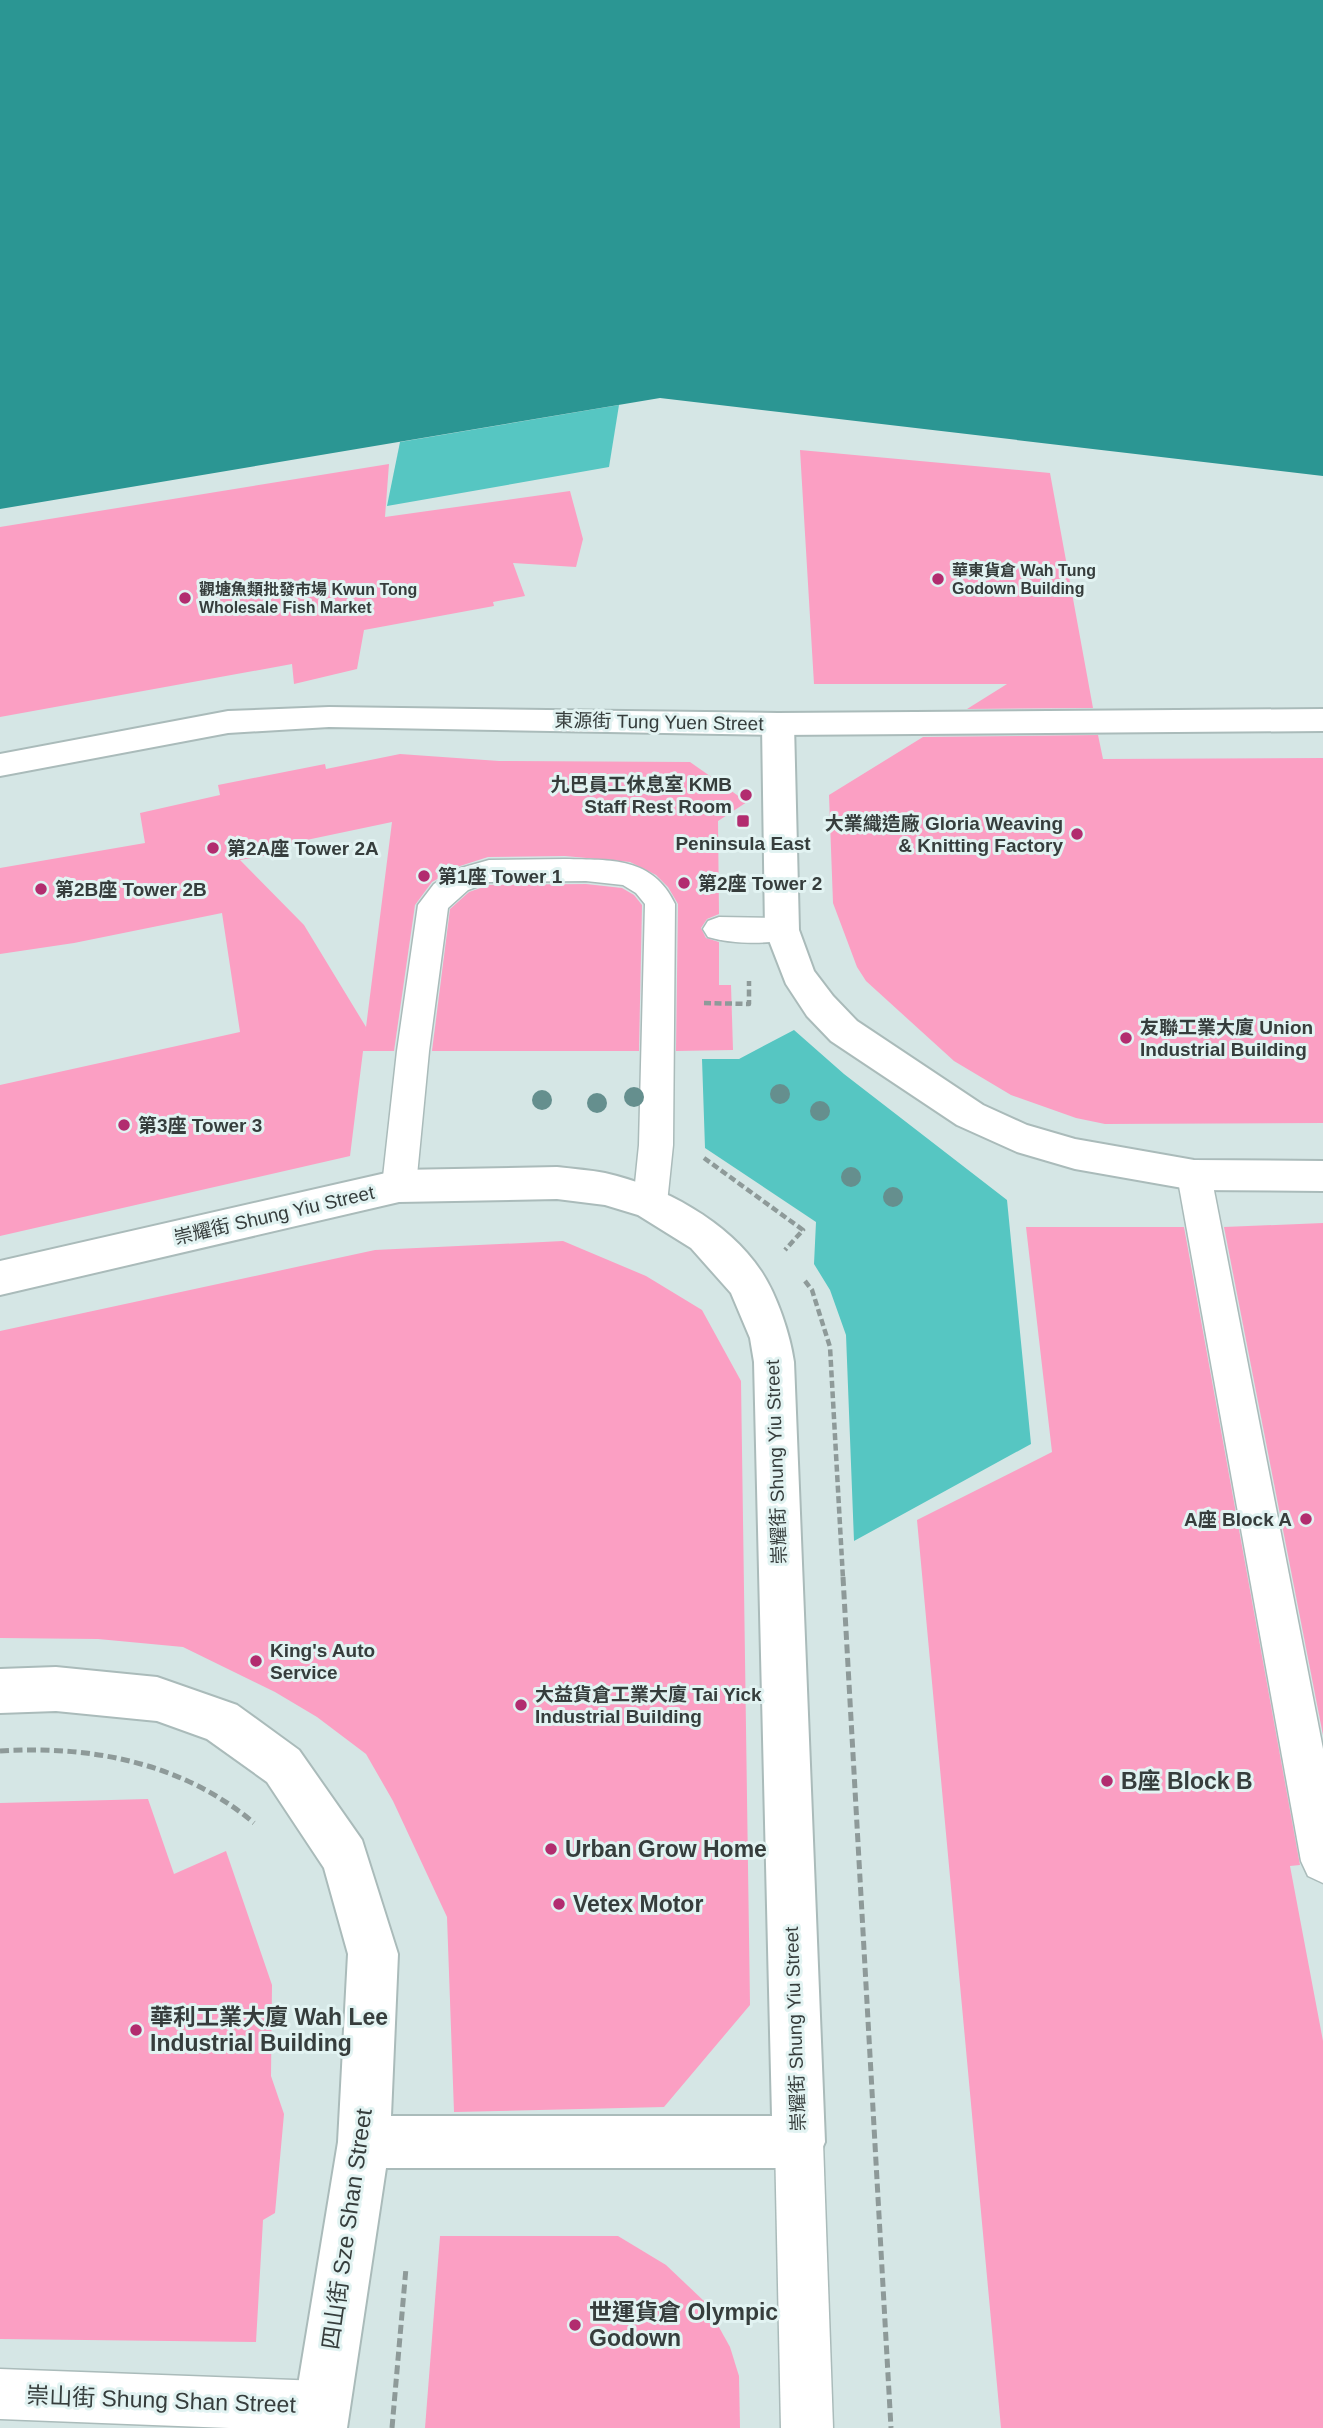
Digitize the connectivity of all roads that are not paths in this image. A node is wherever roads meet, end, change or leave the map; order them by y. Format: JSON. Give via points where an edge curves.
{"nodes":[{"id":1,"x":1323,"y":720,"type":"edge"},
{"id":2,"x":778,"y":724,"type":"junction"},
{"id":3,"x":0,"y":765,"type":"edge"},
{"id":4,"x":719,"y":929,"type":"dead end"},
{"id":5,"x":782,"y":930,"type":"junction"},
{"id":6,"x":1194,"y":1175,"type":"junction"},
{"id":7,"x":1323,"y":1176,"type":"edge"},
{"id":8,"x":399,"y":1186,"type":"junction"},
{"id":9,"x":650,"y":1203,"type":"junction"},
{"id":10,"x":0,"y":1278,"type":"edge"},
{"id":11,"x":0,"y":1691,"type":"edge"},
{"id":12,"x":1323,"y":1861,"type":"edge"},
{"id":13,"x":364,"y":2142,"type":"junction"},
{"id":14,"x":799,"y":2142,"type":"junction"},
{"id":15,"x":0,"y":2394,"type":"edge"},
{"id":16,"x":320,"y":2417,"type":"edge"},
{"id":17,"x":807,"y":2428,"type":"edge"}],
"edges":[{"from":1,"to":2,"type":"street","name":"東源街 Tung Yuen Street"},
{"from":2,"to":3,"type":"street","name":"東源街 Tung Yuen Street","via":[[449,717],[253,720]]},
{"from":2,"to":5,"type":"street"},
{"from":4,"to":5,"type":"lane"},
{"from":5,"to":6,"type":"street","via":[[798,975],[844,1031],[970,1115],[1017,1137],[1075,1154]]},
{"from":6,"to":7,"type":"street"},
{"from":6,"to":12,"type":"lane"},
{"from":8,"to":9,"type":"street","name":"崇耀街 Shung Yiu Street","via":[[557,1182],[604,1189]]},
{"from":8,"to":9,"type":"lane","via":[[433,905],[442,892],[455,882],[489,871],[618,872],[633,876],[655,893],[660,904],[656,1144]]},
{"from":8,"to":10,"type":"street","name":"崇耀街 Shung Yiu Street"},
{"from":9,"to":14,"type":"street","name":"崇耀街 Shung Yiu Street","via":[[705,1237],[747,1283],[770,1338]]},
{"from":11,"to":13,"type":"street","name":"四山街 Sze Shan Street","via":[[56,1689],[157,1699],[220,1721],[283,1766],[345,1857],[373,1954]]},
{"from":13,"to":14,"type":"street","name":"崇耀街 Shung Yiu Street"},
{"from":13,"to":16,"type":"street","name":"四山街 Sze Shan Street"},
{"from":14,"to":17,"type":"lane","name":"崇耀街 Shung Yiu Street"},
{"from":15,"to":16,"type":"lane","name":"崇山街 Shung Shan Street"}]}
